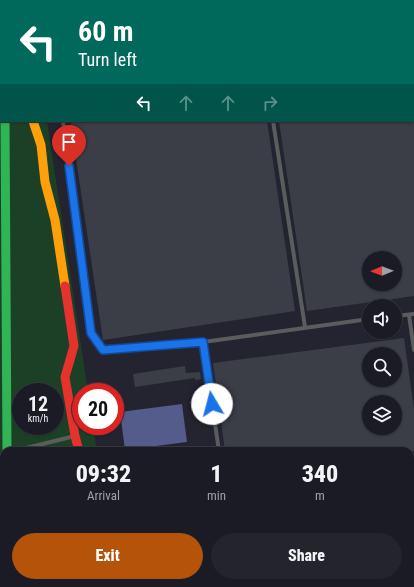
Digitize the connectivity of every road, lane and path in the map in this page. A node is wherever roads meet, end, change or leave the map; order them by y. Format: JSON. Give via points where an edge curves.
{"nodes":[{"id":1,"x":5,"y":122,"type":"edge"},
{"id":2,"x":33,"y":122,"type":"edge"},
{"id":3,"x":63,"y":122,"type":"edge"},
{"id":4,"x":273,"y":122,"type":"edge"},
{"id":5,"x":414,"y":314,"type":"edge"},
{"id":6,"x":409,"y":315,"type":"junction"},
{"id":7,"x":402,"y":316,"type":"edge"},
{"id":8,"x":362,"y":320,"type":"edge"},
{"id":9,"x":305,"y":327,"type":"junction"},
{"id":10,"x":203,"y":342,"type":"junction"},
{"id":11,"x":414,"y":350,"type":"edge"},
{"id":12,"x":75,"y":436,"type":"junction"},
{"id":13,"x":7,"y":447,"type":"edge"},
{"id":14,"x":30,"y":447,"type":"edge"},
{"id":15,"x":78,"y":447,"type":"edge"},
{"id":16,"x":218,"y":447,"type":"edge"}],
"edges":[{"from":1,"to":13,"type":"street"},
{"from":2,"to":12,"type":"street","via":[[41,145],[45,182],[54,220],[74,346],[65,377]]},
{"from":3,"to":10,"type":"lane","via":[[91,333],[103,350]]},
{"from":4,"to":9,"type":"lane"},
{"from":5,"to":6,"type":"lane"},
{"from":6,"to":7,"type":"lane"},
{"from":6,"to":11,"type":"lane"},
{"from":8,"to":9,"type":"lane"},
{"from":9,"to":10,"type":"lane"},
{"from":10,"to":16,"type":"lane"},
{"from":12,"to":14,"type":"lane"},
{"from":12,"to":15,"type":"street"}]}
